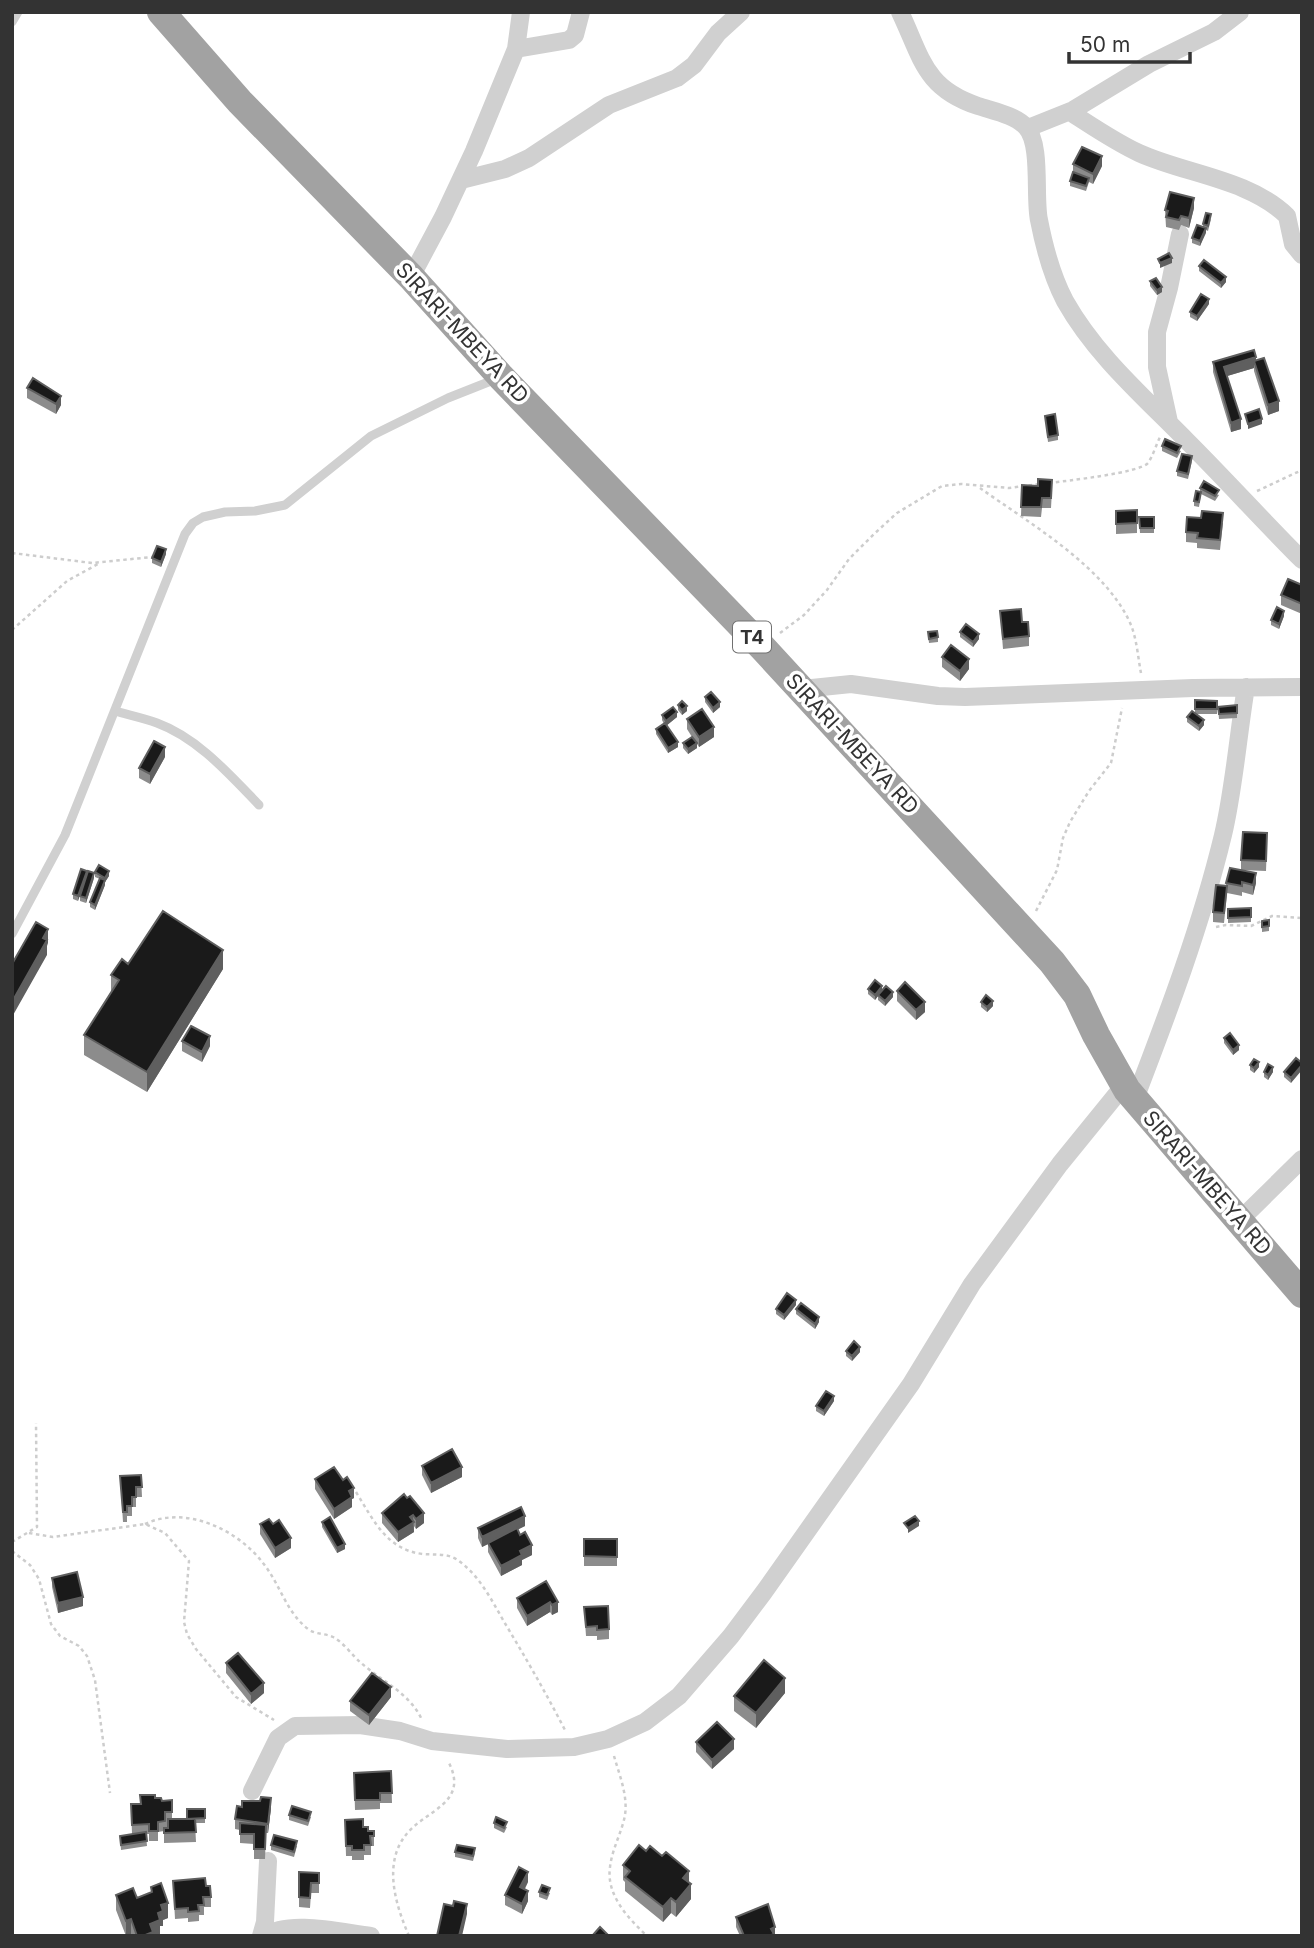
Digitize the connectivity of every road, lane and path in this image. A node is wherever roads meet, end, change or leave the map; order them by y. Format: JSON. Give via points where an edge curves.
{"nodes":[{"id":1,"x":18,"y":12,"type":"edge"},
{"id":2,"x":161,"y":12,"type":"edge"},
{"id":3,"x":521,"y":12,"type":"edge"},
{"id":4,"x":581,"y":12,"type":"edge"},
{"id":5,"x":741,"y":12,"type":"edge"},
{"id":6,"x":900,"y":12,"type":"edge"},
{"id":7,"x":1240,"y":12,"type":"edge"},
{"id":8,"x":12,"y":22,"type":"edge"},
{"id":9,"x":516,"y":49,"type":"junction"},
{"id":10,"x":1070,"y":112,"type":"junction"},
{"id":11,"x":1028,"y":128,"type":"junction"},
{"id":12,"x":461,"y":180,"type":"junction"},
{"id":13,"x":1181,"y":234,"type":"dead end"},
{"id":14,"x":1302,"y":256,"type":"edge"},
{"id":15,"x":411,"y":276,"type":"junction"},
{"id":16,"x":501,"y":377,"type":"junction"},
{"id":17,"x":1169,"y":422,"type":"junction"},
{"id":18,"x":1302,"y":470,"type":"edge"},
{"id":19,"x":978,"y":486,"type":"junction"},
{"id":20,"x":1244,"y":498,"type":"junction"},
{"id":21,"x":12,"y":553,"type":"edge"},
{"id":22,"x":152,"y":557,"type":"edge"},
{"id":23,"x":1302,"y":560,"type":"edge"},
{"id":24,"x":102,"y":562,"type":"junction"},
{"id":25,"x":12,"y":630,"type":"edge"},
{"id":26,"x":762,"y":647,"type":"junction"},
{"id":27,"x":1246,"y":687,"type":"junction"},
{"id":28,"x":1302,"y":687,"type":"edge"},
{"id":29,"x":802,"y":689,"type":"junction"},
{"id":30,"x":1135,"y":691,"type":"junction"},
{"id":31,"x":115,"y":711,"type":"junction"},
{"id":32,"x":259,"y":805,"type":"dead end"},
{"id":33,"x":1302,"y":918,"type":"edge"},
{"id":34,"x":1024,"y":932,"type":"junction"},
{"id":35,"x":12,"y":934,"type":"edge"},
{"id":36,"x":1192,"y":943,"type":"junction"},
{"id":37,"x":1130,"y":1092,"type":"junction"},
{"id":38,"x":1302,"y":1159,"type":"edge"},
{"id":39,"x":1240,"y":1220,"type":"junction"},
{"id":40,"x":1302,"y":1294,"type":"edge"},
{"id":41,"x":36,"y":1423,"type":"dead end"},
{"id":42,"x":356,"y":1492,"type":"edge"},
{"id":43,"x":145,"y":1524,"type":"junction"},
{"id":44,"x":29,"y":1533,"type":"junction"},
{"id":45,"x":12,"y":1542,"type":"edge"},
{"id":46,"x":12,"y":1551,"type":"edge"},
{"id":47,"x":292,"y":1728,"type":"junction"},
{"id":48,"x":608,"y":1739,"type":"junction"},
{"id":49,"x":432,"y":1741,"type":"junction"},
{"id":50,"x":574,"y":1747,"type":"junction"},
{"id":51,"x":253,"y":1791,"type":"dead end"},
{"id":52,"x":110,"y":1793,"type":"dead end"},
{"id":53,"x":268,"y":1861,"type":"dead end"},
{"id":54,"x":263,"y":1936,"type":"edge"},
{"id":55,"x":371,"y":1936,"type":"edge"},
{"id":56,"x":409,"y":1936,"type":"edge"},
{"id":57,"x":647,"y":1936,"type":"edge"}],
"edges":[{"from":1,"to":8,"type":"lane"},
{"from":2,"to":15,"type":"highway","name":"SIRARI-MBEYA RD","number":"T4","via":[[240,102]]},
{"from":3,"to":9,"type":"street"},
{"from":4,"to":9,"type":"street","via":[[575,35],[569,40]]},
{"from":5,"to":12,"type":"street","via":[[677,78],[610,105],[529,158]]},
{"from":6,"to":11,"type":"street","via":[[937,84]]},
{"from":7,"to":10,"type":"street","via":[[1214,32],[1140,69]]},
{"from":9,"to":12,"type":"street"},
{"from":10,"to":11,"type":"street"},
{"from":10,"to":14,"type":"street","via":[[1141,155],[1265,200],[1287,216],[1293,244]]},
{"from":11,"to":17,"type":"street","via":[[1035,156],[1039,220],[1065,300],[1114,369]]},
{"from":12,"to":15,"type":"street"},
{"from":13,"to":17,"type":"street","via":[[1157,332],[1157,367]]},
{"from":15,"to":16,"type":"highway","name":"SIRARI-MBEYA RD","number":"T4"},
{"from":16,"to":26,"type":"highway","name":"SIRARI-MBEYA RD","number":"T4"},
{"from":16,"to":31,"type":"lane","via":[[371,436],[285,505],[225,512],[193,523]]},
{"from":17,"to":19,"type":"path","via":[[1143,466],[1009,488]]},
{"from":17,"to":20,"type":"street"},
{"from":18,"to":20,"type":"path"},
{"from":19,"to":26,"type":"path","via":[[942,486],[897,513],[849,559],[804,615]]},
{"from":19,"to":30,"type":"path","via":[[1084,564],[1115,599],[1131,626]]},
{"from":20,"to":23,"type":"street"},
{"from":21,"to":24,"type":"path"},
{"from":22,"to":24,"type":"path"},
{"from":24,"to":25,"type":"path","via":[[67,581]]},
{"from":26,"to":29,"type":"highway","name":"SIRARI-MBEYA RD","number":"T4"},
{"from":27,"to":28,"type":"street"},
{"from":27,"to":30,"type":"street"},
{"from":27,"to":36,"type":"street","via":[[1223,833]]},
{"from":29,"to":30,"type":"street","via":[[851,684],[965,697]]},
{"from":29,"to":34,"type":"highway","name":"SIRARI-MBEYA RD","number":"T4"},
{"from":30,"to":34,"type":"path","via":[[1111,763],[1070,822],[1052,882]]},
{"from":31,"to":32,"type":"lane","via":[[178,733]]},
{"from":31,"to":35,"type":"lane","via":[[65,835]]},
{"from":33,"to":36,"type":"path","via":[[1272,916],[1251,926],[1218,926]]},
{"from":34,"to":37,"type":"highway","name":"SIRARI-MBEYA RD","number":"T4","via":[[1077,995]]},
{"from":36,"to":37,"type":"street","via":[[1181,980]]},
{"from":37,"to":39,"type":"highway","name":"SIRARI-MBEYA RD","number":"T4"},
{"from":37,"to":48,"type":"street","via":[[1060,1164],[972,1284],[911,1384],[731,1636],[678,1696],[645,1722]]},
{"from":38,"to":39,"type":"street"},
{"from":39,"to":40,"type":"highway","name":"SIRARI-MBEYA RD","number":"T4"},
{"from":41,"to":44,"type":"path","via":[[38,1521]]},
{"from":42,"to":50,"type":"path","via":[[379,1528],[400,1549],[444,1555],[471,1570],[545,1690]]},
{"from":43,"to":44,"type":"path","via":[[53,1537]]},
{"from":43,"to":47,"type":"path","via":[[165,1534],[189,1561],[184,1622],[196,1649],[236,1697]]},
{"from":43,"to":49,"type":"path","via":[[164,1517],[190,1517],[243,1544],[263,1563],[299,1622],[336,1639],[410,1700]]},
{"from":44,"to":45,"type":"path"},
{"from":46,"to":52,"type":"path","via":[[39,1579],[51,1624],[60,1636],[79,1646],[90,1663]]},
{"from":47,"to":49,"type":"street","via":[[360,1725]]},
{"from":47,"to":51,"type":"street","via":[[278,1738]]},
{"from":48,"to":50,"type":"street"},
{"from":48,"to":57,"type":"path","via":[[625,1813],[609,1868],[611,1882],[626,1916]]},
{"from":49,"to":50,"type":"street","via":[[507,1749]]},
{"from":49,"to":56,"type":"path","via":[[450,1763],[452,1794],[404,1837],[397,1851],[395,1896]]},
{"from":53,"to":54,"type":"street"},
{"from":54,"to":55,"type":"street","via":[[303,1928]]}]}
